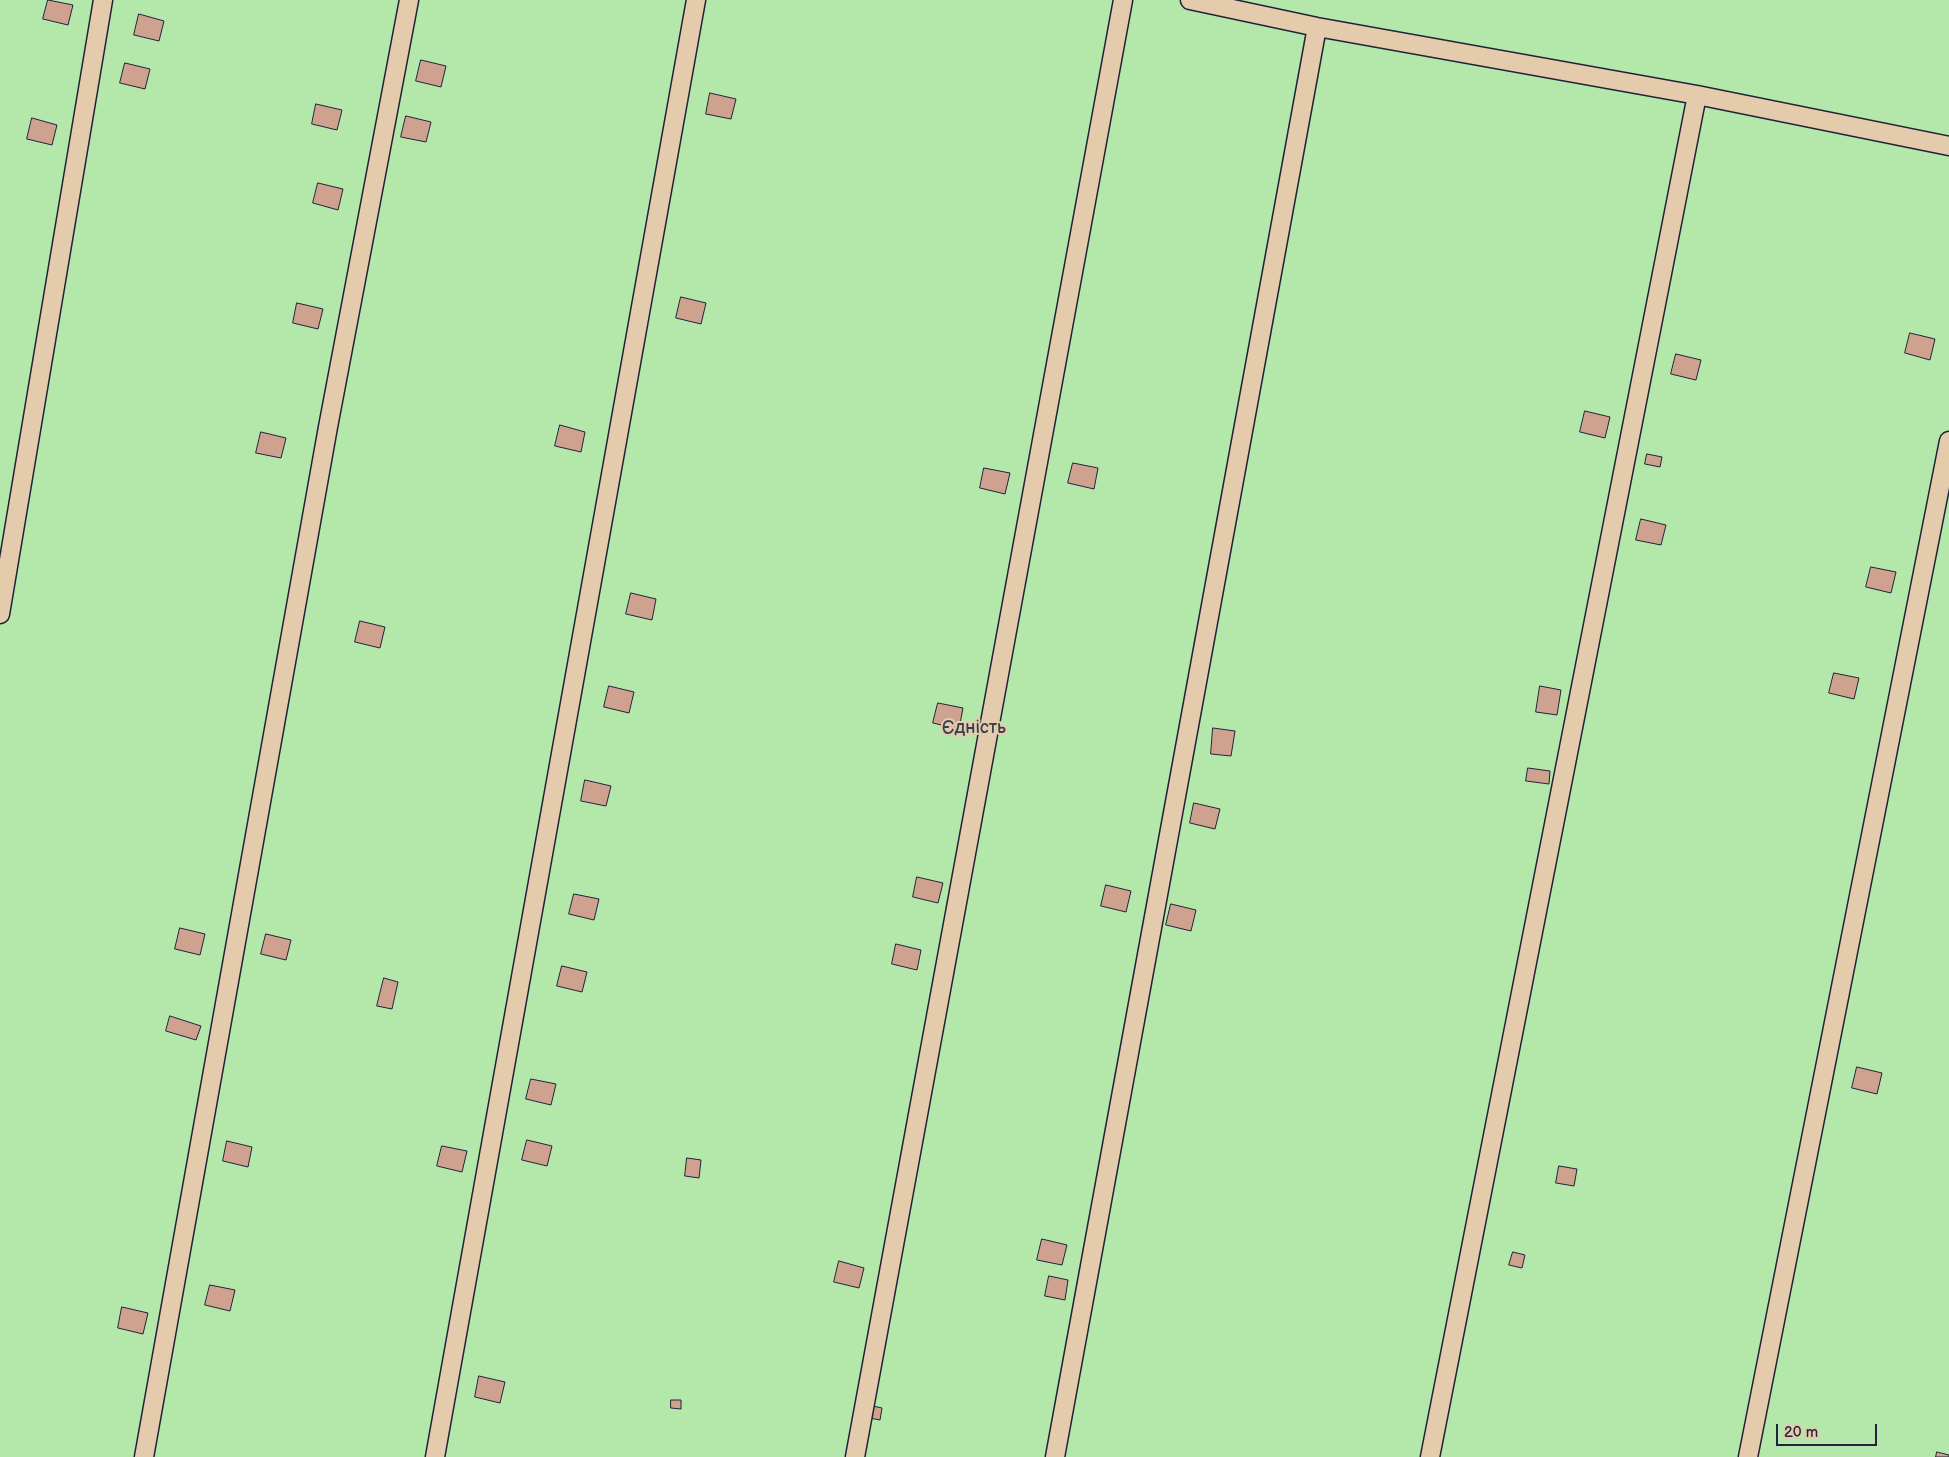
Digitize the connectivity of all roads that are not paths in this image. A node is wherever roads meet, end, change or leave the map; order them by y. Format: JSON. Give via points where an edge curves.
{"nodes":[{"id":1,"x":104,"y":0,"type":"edge"},
{"id":2,"x":409,"y":0,"type":"edge"},
{"id":3,"x":696,"y":0,"type":"edge"},
{"id":4,"x":1123,"y":0,"type":"edge"},
{"id":5,"x":1190,"y":0,"type":"edge"},
{"id":6,"x":1317,"y":27,"type":"junction"},
{"id":7,"x":1697,"y":95,"type":"junction"},
{"id":8,"x":1949,"y":146,"type":"edge"},
{"id":9,"x":1949,"y":441,"type":"edge"},
{"id":10,"x":0,"y":614,"type":"edge"},
{"id":11,"x":144,"y":1457,"type":"edge"},
{"id":12,"x":435,"y":1457,"type":"edge"},
{"id":13,"x":855,"y":1457,"type":"edge"},
{"id":14,"x":1055,"y":1457,"type":"edge"},
{"id":15,"x":1430,"y":1457,"type":"edge"},
{"id":16,"x":1748,"y":1457,"type":"edge"}],
"edges":[{"from":1,"to":10,"type":"lane"},
{"from":2,"to":11,"type":"lane","via":[[328,427]]},
{"from":3,"to":12,"type":"lane"},
{"from":4,"to":13,"type":"lane"},
{"from":5,"to":6,"type":"lane"},
{"from":6,"to":7,"type":"lane"},
{"from":6,"to":14,"type":"lane"},
{"from":7,"to":8,"type":"lane"},
{"from":7,"to":15,"type":"lane"},
{"from":9,"to":16,"type":"lane"}]}
